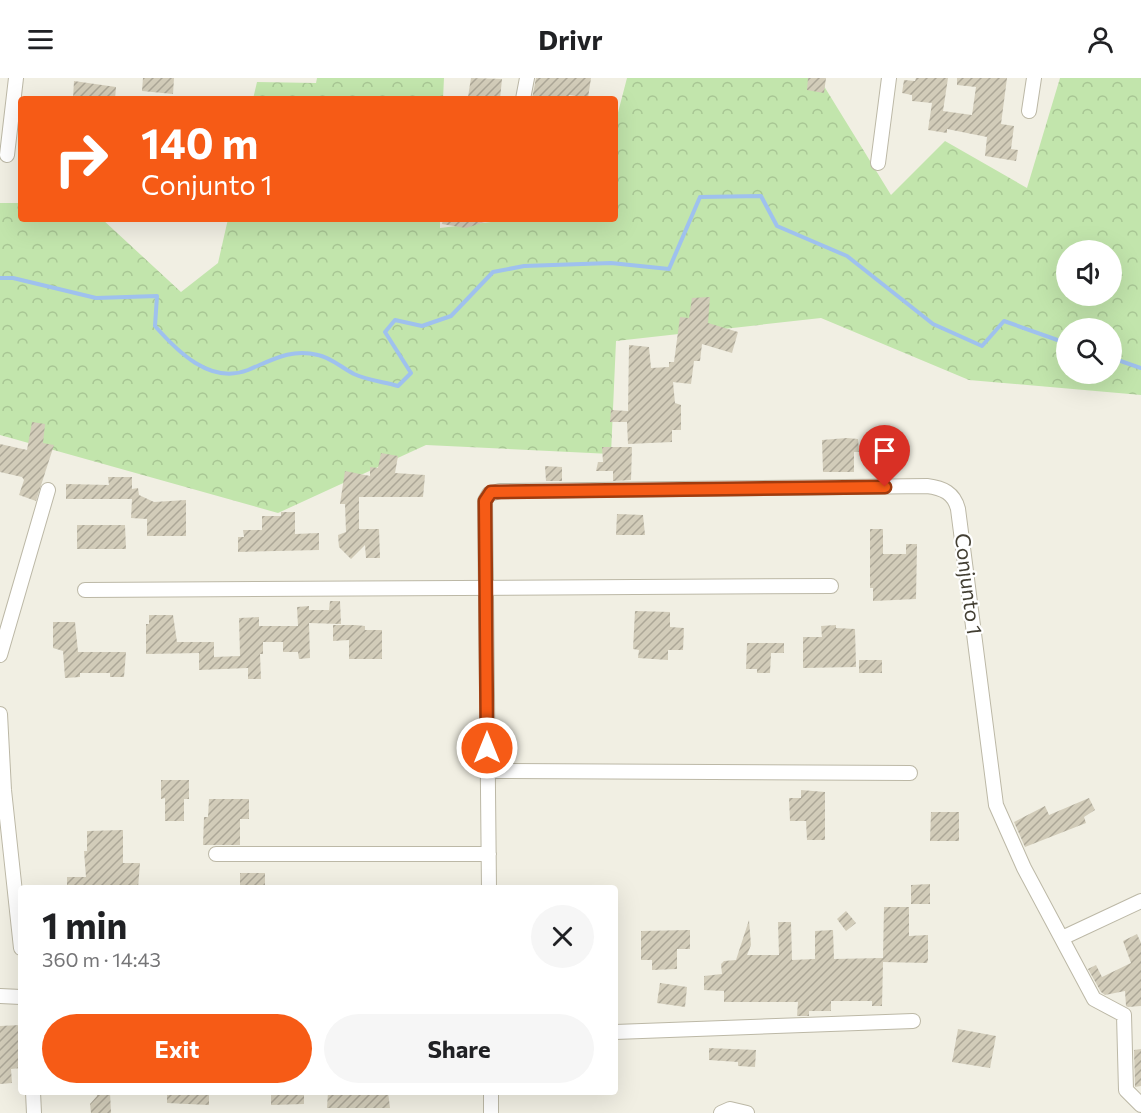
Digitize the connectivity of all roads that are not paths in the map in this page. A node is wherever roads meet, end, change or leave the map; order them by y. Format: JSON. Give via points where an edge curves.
{"nodes":[{"id":1,"x":16,"y":78,"type":"edge"},
{"id":2,"x":526,"y":78,"type":"edge"},
{"id":3,"x":889,"y":78,"type":"edge"},
{"id":4,"x":1034,"y":78,"type":"edge"},
{"id":5,"x":524,"y":96,"type":"edge"},
{"id":6,"x":1029,"y":111,"type":"dead end"},
{"id":7,"x":7,"y":155,"type":"dead end"},
{"id":8,"x":878,"y":163,"type":"dead end"},
{"id":9,"x":48,"y":490,"type":"dead end"},
{"id":10,"x":831,"y":586,"type":"dead end"},
{"id":11,"x":488,"y":588,"type":"junction"},
{"id":12,"x":85,"y":590,"type":"dead end"},
{"id":13,"x":0,"y":655,"type":"edge"},
{"id":14,"x":0,"y":714,"type":"edge"},
{"id":15,"x":487,"y":771,"type":"junction"},
{"id":16,"x":910,"y":774,"type":"dead end"},
{"id":17,"x":2,"y":790,"type":"edge"},
{"id":18,"x":216,"y":854,"type":"dead end"},
{"id":19,"x":489,"y":854,"type":"junction"},
{"id":20,"x":489,"y":885,"type":"edge"},
{"id":21,"x":1141,"y":902,"type":"edge"},
{"id":22,"x":18,"y":923,"type":"edge"},
{"id":23,"x":1062,"y":938,"type":"junction"},
{"id":24,"x":0,"y":996,"type":"edge"},
{"id":25,"x":18,"y":997,"type":"edge"},
{"id":26,"x":913,"y":1021,"type":"dead end"},
{"id":27,"x":618,"y":1032,"type":"edge"},
{"id":28,"x":33,"y":1095,"type":"edge"},
{"id":29,"x":490,"y":1095,"type":"edge"},
{"id":30,"x":1141,"y":1105,"type":"edge"},
{"id":31,"x":34,"y":1113,"type":"edge"},
{"id":32,"x":491,"y":1113,"type":"edge"},
{"id":33,"x":721,"y":1113,"type":"edge"},
{"id":34,"x":747,"y":1113,"type":"edge"}],
"edges":[{"from":1,"to":7,"type":"street"},
{"from":2,"to":5,"type":"street"},
{"from":3,"to":8,"type":"street"},
{"from":4,"to":6,"type":"street"},
{"from":9,"to":13,"type":"street"},
{"from":10,"to":11,"type":"street"},
{"from":11,"to":12,"type":"street"},
{"from":11,"to":15,"type":"street"},
{"from":11,"to":23,"type":"street","name":"Conjunto 1","via":[[486,506],[489,494],[500,491],[927,486],[948,492],[958,509],[996,805],[1007,834]]},
{"from":14,"to":17,"type":"street"},
{"from":15,"to":16,"type":"street"},
{"from":15,"to":19,"type":"street"},
{"from":17,"to":22,"type":"street"},
{"from":18,"to":19,"type":"street"},
{"from":19,"to":20,"type":"street"},
{"from":21,"to":23,"type":"street"},
{"from":23,"to":30,"type":"street","name":"Conjunto 1","via":[[1094,999],[1124,1015],[1126,1090]]},
{"from":24,"to":25,"type":"street"},
{"from":26,"to":27,"type":"street"},
{"from":28,"to":31,"type":"street"},
{"from":29,"to":32,"type":"street"},
{"from":33,"to":34,"type":"street","via":[[730,1109]]}]}
